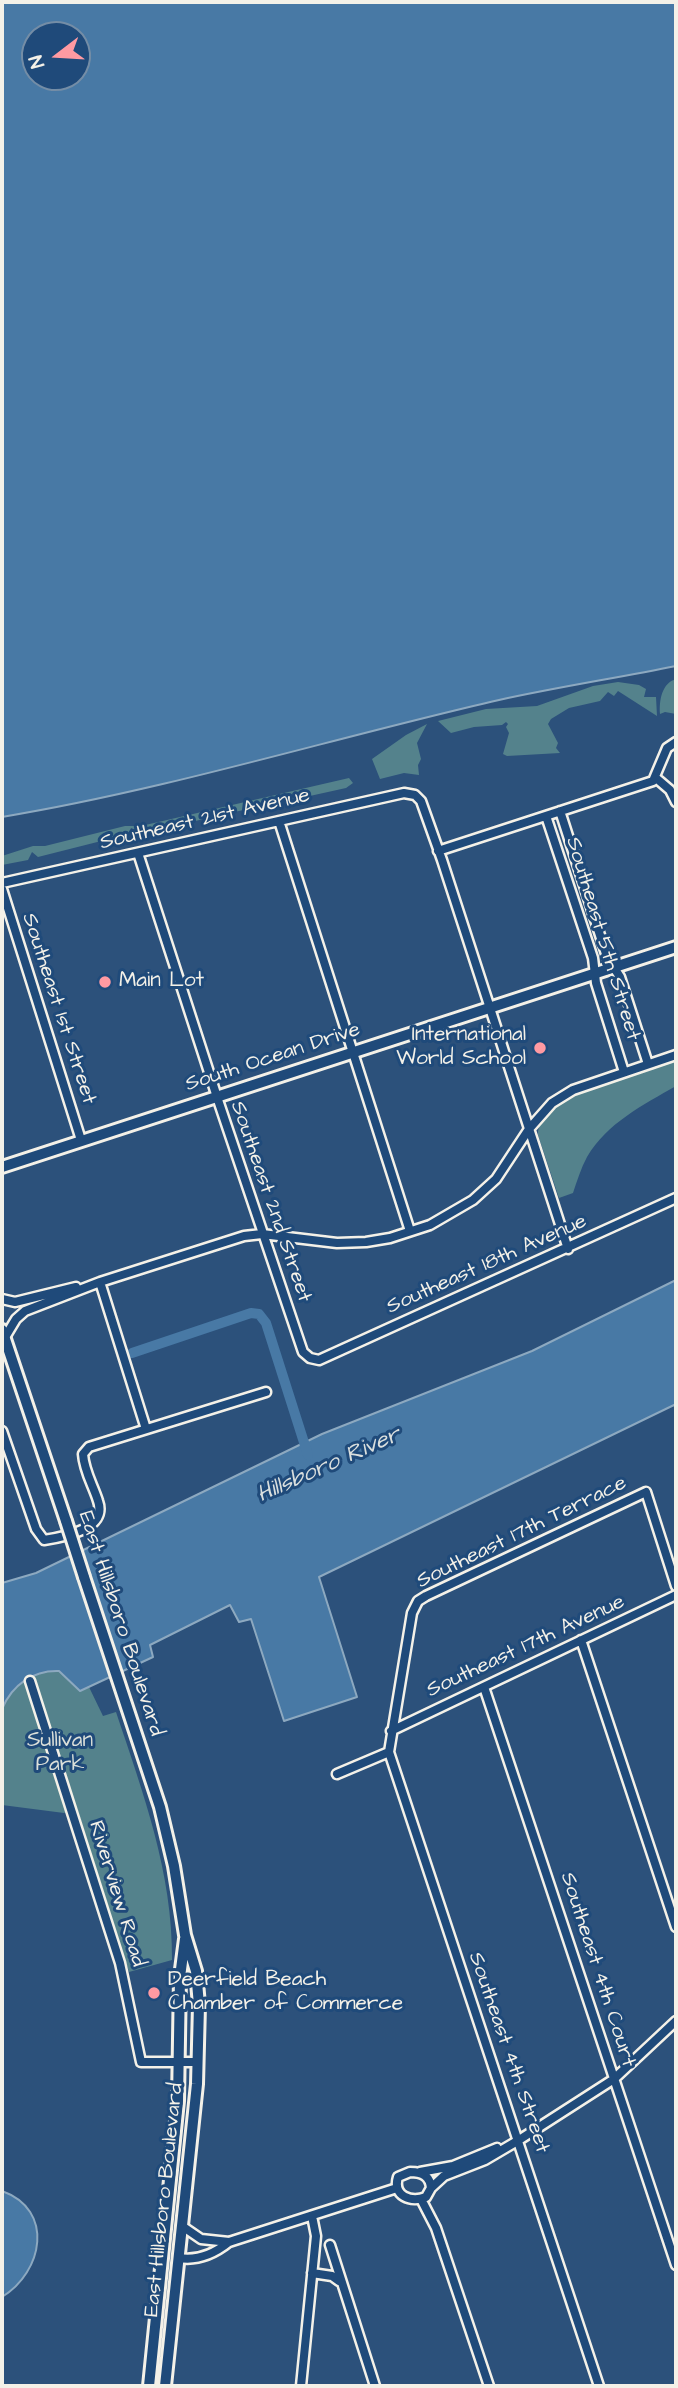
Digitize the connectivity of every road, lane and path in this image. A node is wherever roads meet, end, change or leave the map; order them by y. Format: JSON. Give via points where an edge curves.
{"nodes":[{"id":1,"x":676,"y":742,"type":"edge"},
{"id":2,"x":656,"y":778,"type":"junction"},
{"id":3,"x":676,"y":802,"type":"edge"},
{"id":4,"x":559,"y":811,"type":"junction"},
{"id":5,"x":546,"y":816,"type":"junction"},
{"id":6,"x":279,"y":821,"type":"junction"},
{"id":7,"x":438,"y":851,"type":"junction"},
{"id":8,"x":138,"y":853,"type":"junction"},
{"id":9,"x":2,"y":883,"type":"edge"},
{"id":10,"x":2,"y":889,"type":"edge"},
{"id":11,"x":676,"y":947,"type":"edge"},
{"id":12,"x":614,"y":968,"type":"junction"},
{"id":13,"x":594,"y":974,"type":"junction"},
{"id":14,"x":489,"y":1007,"type":"junction"},
{"id":15,"x":352,"y":1053,"type":"junction"},
{"id":16,"x":676,"y":1055,"type":"edge"},
{"id":17,"x":648,"y":1064,"type":"junction"},
{"id":18,"x":624,"y":1072,"type":"junction"},
{"id":19,"x":217,"y":1097,"type":"junction"},
{"id":20,"x":529,"y":1129,"type":"junction"},
{"id":21,"x":81,"y":1140,"type":"junction"},
{"id":22,"x":2,"y":1167,"type":"edge"},
{"id":23,"x":676,"y":1198,"type":"edge"},
{"id":24,"x":410,"y":1231,"type":"junction"},
{"id":25,"x":262,"y":1234,"type":"junction"},
{"id":26,"x":568,"y":1249,"type":"junction"},
{"id":27,"x":100,"y":1282,"type":"junction"},
{"id":28,"x":2,"y":1299,"type":"edge"},
{"id":29,"x":3,"y":1336,"type":"edge"},
{"id":30,"x":310,"y":1358,"type":"joint"},
{"id":31,"x":266,"y":1392,"type":"dead end"},
{"id":32,"x":146,"y":1429,"type":"junction"},
{"id":33,"x":2,"y":1430,"type":"edge"},
{"id":34,"x":676,"y":1586,"type":"edge"},
{"id":35,"x":676,"y":1595,"type":"edge"},
{"id":36,"x":581,"y":1640,"type":"junction"},
{"id":37,"x":30,"y":1681,"type":"dead end"},
{"id":38,"x":484,"y":1687,"type":"junction"},
{"id":39,"x":391,"y":1731,"type":"junction"},
{"id":40,"x":389,"y":1752,"type":"junction"},
{"id":41,"x":337,"y":1774,"type":"dead end"},
{"id":42,"x":676,"y":1927,"type":"edge"},
{"id":43,"x":185,"y":1935,"type":"junction"},
{"id":44,"x":676,"y":2021,"type":"edge"},
{"id":45,"x":181,"y":2062,"type":"junction"},
{"id":46,"x":198,"y":2062,"type":"junction"},
{"id":47,"x":614,"y":2079,"type":"junction"},
{"id":48,"x":519,"y":2140,"type":"junction"},
{"id":49,"x":420,"y":2172,"type":"junction"},
{"id":50,"x":170,"y":2180,"type":"junction"},
{"id":51,"x":397,"y":2188,"type":"junction"},
{"id":52,"x":431,"y":2188,"type":"junction"},
{"id":53,"x":421,"y":2199,"type":"junction"},
{"id":54,"x":312,"y":2216,"type":"junction"},
{"id":55,"x":182,"y":2226,"type":"junction"},
{"id":56,"x":229,"y":2242,"type":"junction"},
{"id":57,"x":330,"y":2245,"type":"dead end"},
{"id":58,"x":179,"y":2258,"type":"junction"},
{"id":59,"x":676,"y":2265,"type":"edge"},
{"id":60,"x":161,"y":2268,"type":"junction"},
{"id":61,"x":312,"y":2273,"type":"junction"},
{"id":62,"x":341,"y":2284,"type":"junction"},
{"id":63,"x":173,"y":2316,"type":"junction"},
{"id":64,"x":149,"y":2386,"type":"edge"},
{"id":65,"x":165,"y":2386,"type":"edge"},
{"id":66,"x":301,"y":2386,"type":"edge"},
{"id":67,"x":375,"y":2386,"type":"edge"},
{"id":68,"x":489,"y":2386,"type":"edge"},
{"id":69,"x":600,"y":2386,"type":"edge"}],
"edges":[{"from":1,"to":2,"type":"street","via":[[667,748]]},
{"from":2,"to":3,"type":"street"},
{"from":2,"to":4,"type":"street"},
{"from":4,"to":5,"type":"street"},
{"from":4,"to":12,"type":"street","name":"Southeast 5th Street"},
{"from":5,"to":7,"type":"street"},
{"from":5,"to":13,"type":"street","name":"Southeast 5th Street","via":[[593,958]]},
{"from":6,"to":7,"type":"street","name":"Southeast 21st Avenue","via":[[415,794]]},
{"from":6,"to":8,"type":"street","name":"Southeast 21st Avenue"},
{"from":6,"to":15,"type":"street"},
{"from":7,"to":14,"type":"street"},
{"from":8,"to":9,"type":"street","name":"Southeast 21st Avenue"},
{"from":8,"to":19,"type":"street","name":"Southeast 2nd Street"},
{"from":10,"to":21,"type":"street","name":"Southeast 1st Street"},
{"from":11,"to":12,"type":"main road","name":"South Ocean Drive"},
{"from":12,"to":13,"type":"main road","name":"South Ocean Drive"},
{"from":12,"to":17,"type":"street","name":"Southeast 5th Street"},
{"from":13,"to":14,"type":"main road","name":"South Ocean Drive"},
{"from":13,"to":18,"type":"street","name":"Southeast 5th Street"},
{"from":14,"to":15,"type":"main road","name":"South Ocean Drive"},
{"from":14,"to":20,"type":"street"},
{"from":15,"to":19,"type":"main road","name":"South Ocean Drive"},
{"from":15,"to":24,"type":"street"},
{"from":16,"to":17,"type":"street"},
{"from":17,"to":18,"type":"street"},
{"from":18,"to":20,"type":"street","via":[[573,1090],[543,1110]]},
{"from":19,"to":21,"type":"main road","name":"South Ocean Drive"},
{"from":19,"to":25,"type":"street","name":"Southeast 2nd Street"},
{"from":20,"to":24,"type":"street","via":[[496,1179],[473,1200]]},
{"from":20,"to":26,"type":"street"},
{"from":21,"to":22,"type":"main road","name":"South Ocean Drive"},
{"from":23,"to":26,"type":"street","name":"Southeast 18th Avenue"},
{"from":24,"to":25,"type":"street","via":[[366,1242]]},
{"from":25,"to":27,"type":"street","via":[[236,1237]]},
{"from":25,"to":30,"type":"street","name":"Southeast 2nd Street","via":[[303,1352]]},
{"from":26,"to":30,"type":"street","name":"Southeast 18th Avenue","via":[[318,1360]]},
{"from":27,"to":28,"type":"street","via":[[15,1302]]},
{"from":27,"to":29,"type":"street","via":[[26,1311]]},
{"from":27,"to":32,"type":"street"},
{"from":29,"to":43,"type":"main road","name":"East Hillsboro Boulevard","bridge":true,"via":[[129,1707],[167,1833]]},
{"from":31,"to":32,"type":"street"},
{"from":32,"to":33,"type":"street","via":[[89,1447],[83,1454],[84,1465],[99,1504],[97,1520],[89,1527],[44,1540],[36,1529]]},
{"from":34,"to":39,"type":"street","name":"Southeast 17th Terrace","via":[[646,1492],[426,1596],[412,1613]]},
{"from":35,"to":36,"type":"street","name":"Southeast 17th Avenue"},
{"from":36,"to":38,"type":"street","name":"Southeast 17th Avenue"},
{"from":36,"to":42,"type":"street"},
{"from":37,"to":45,"type":"street","name":"Riverview Road","via":[[120,1963],[141,2062]]},
{"from":38,"to":39,"type":"street","name":"Southeast 17th Avenue"},
{"from":38,"to":47,"type":"street","name":"Southeast 4th Court"},
{"from":39,"to":40,"type":"street","name":"Southeast 4th Street"},
{"from":40,"to":41,"type":"street"},
{"from":40,"to":48,"type":"street","name":"Southeast 4th Street"},
{"from":43,"to":45,"type":"main road","name":"East Hillsboro Boulevard","via":[[180,1977]]},
{"from":43,"to":46,"type":"main road","name":"East Hillsboro Boulevard","via":[[196,1971]]},
{"from":44,"to":47,"type":"street"},
{"from":45,"to":46,"type":"street","name":"Riverview Road"},
{"from":45,"to":50,"type":"main road","name":"East Hillsboro Boulevard"},
{"from":46,"to":55,"type":"main road","name":"East Hillsboro Boulevard"},
{"from":47,"to":48,"type":"street"},
{"from":47,"to":59,"type":"street","name":"Southeast 4th Court"},
{"from":48,"to":49,"type":"street","via":[[453,2166]]},
{"from":48,"to":52,"type":"street","via":[[444,2176]]},
{"from":48,"to":69,"type":"street","name":"Southeast 4th Street"},
{"from":49,"to":51,"type":"street","via":[[402,2174]]},
{"from":49,"to":52,"type":"street"},
{"from":50,"to":58,"type":"main road","via":[[169,2239]]},
{"from":50,"to":60,"type":"main road","name":"East Hillsboro Boulevard"},
{"from":51,"to":53,"type":"street","via":[[409,2199]]},
{"from":51,"to":54,"type":"street"},
{"from":52,"to":53,"type":"street"},
{"from":53,"to":68,"type":"street","via":[[436,2228]]},
{"from":54,"to":56,"type":"street"},
{"from":54,"to":61,"type":"street","via":[[316,2236]]},
{"from":55,"to":56,"type":"street","via":[[201,2239]]},
{"from":55,"to":58,"type":"main road","name":"East Hillsboro Boulevard"},
{"from":56,"to":58,"type":"street","via":[[192,2260]]},
{"from":57,"to":62,"type":"street"},
{"from":58,"to":63,"type":"main road","name":"East Hillsboro Boulevard"},
{"from":60,"to":63,"type":"main road","via":[[169,2272],[167,2308]]},
{"from":60,"to":64,"type":"main road","name":"East Hillsboro Boulevard"},
{"from":61,"to":62,"type":"street","via":[[332,2276]]},
{"from":61,"to":66,"type":"street"},
{"from":62,"to":67,"type":"street"},
{"from":63,"to":65,"type":"main road","name":"East Hillsboro Boulevard"}]}
